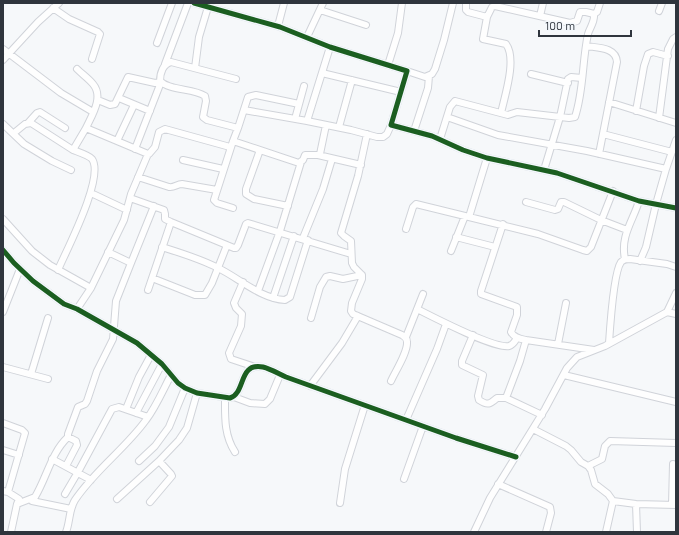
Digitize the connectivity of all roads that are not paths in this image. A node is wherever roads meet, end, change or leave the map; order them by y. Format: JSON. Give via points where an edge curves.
{"nodes":[{"id":1,"x":59,"y":3,"type":"edge"},
{"id":2,"x":172,"y":3,"type":"edge"},
{"id":3,"x":188,"y":3,"type":"edge"},
{"id":4,"x":194,"y":3,"type":"edge"},
{"id":5,"x":224,"y":3,"type":"edge"},
{"id":6,"x":284,"y":3,"type":"edge"},
{"id":7,"x":323,"y":3,"type":"edge"},
{"id":8,"x":402,"y":3,"type":"edge"},
{"id":9,"x":453,"y":3,"type":"edge"},
{"id":10,"x":466,"y":3,"type":"edge"},
{"id":11,"x":543,"y":3,"type":"edge"},
{"id":12,"x":600,"y":3,"type":"edge"},
{"id":13,"x":662,"y":3,"type":"edge"},
{"id":14,"x":208,"y":7,"type":"junction"},
{"id":15,"x":53,"y":8,"type":"junction"},
{"id":16,"x":222,"y":10,"type":"junction"},
{"id":17,"x":320,"y":10,"type":"junction"},
{"id":18,"x":659,"y":11,"type":"dead end"},
{"id":19,"x":594,"y":14,"type":"junction"},
{"id":20,"x":540,"y":16,"type":"junction"},
{"id":21,"x":487,"y":17,"type":"junction"},
{"id":22,"x":366,"y":25,"type":"dead end"},
{"id":23,"x":278,"y":26,"type":"junction"},
{"id":24,"x":307,"y":37,"type":"junction"},
{"id":25,"x":676,"y":38,"type":"edge"},
{"id":26,"x":157,"y":43,"type":"dead end"},
{"id":27,"x":586,"y":46,"type":"junction"},
{"id":28,"x":330,"y":47,"type":"junction"},
{"id":29,"x":3,"y":49,"type":"edge"},
{"id":30,"x":9,"y":54,"type":"junction"},
{"id":31,"x":668,"y":56,"type":"junction"},
{"id":32,"x":92,"y":59,"type":"dead end"},
{"id":33,"x":3,"y":60,"type":"edge"},
{"id":34,"x":166,"y":64,"type":"junction"},
{"id":35,"x":388,"y":65,"type":"junction"},
{"id":36,"x":196,"y":68,"type":"junction"},
{"id":37,"x":77,"y":69,"type":"dead end"},
{"id":38,"x":407,"y":71,"type":"junction"},
{"id":39,"x":322,"y":73,"type":"junction"},
{"id":40,"x":531,"y":74,"type":"dead end"},
{"id":41,"x":429,"y":76,"type":"junction"},
{"id":42,"x":582,"y":78,"type":"junction"},
{"id":43,"x":236,"y":79,"type":"dead end"},
{"id":44,"x":352,"y":80,"type":"junction"},
{"id":45,"x":161,"y":82,"type":"junction"},
{"id":46,"x":568,"y":83,"type":"junction"},
{"id":47,"x":304,"y":86,"type":"dead end"},
{"id":48,"x":401,"y":92,"type":"junction"},
{"id":49,"x":119,"y":98,"type":"junction"},
{"id":50,"x":98,"y":100,"type":"junction"},
{"id":51,"x":609,"y":102,"type":"junction"},
{"id":52,"x":299,"y":104,"type":"junction"},
{"id":53,"x":134,"y":105,"type":"junction"},
{"id":54,"x":244,"y":110,"type":"junction"},
{"id":55,"x":150,"y":111,"type":"junction"},
{"id":56,"x":636,"y":111,"type":"junction"},
{"id":57,"x":93,"y":112,"type":"junction"},
{"id":58,"x":501,"y":113,"type":"junction"},
{"id":59,"x":447,"y":117,"type":"junction"},
{"id":60,"x":560,"y":117,"type":"junction"},
{"id":61,"x":659,"y":118,"type":"junction"},
{"id":62,"x":295,"y":119,"type":"junction"},
{"id":63,"x":307,"y":121,"type":"junction"},
{"id":64,"x":28,"y":123,"type":"junction"},
{"id":65,"x":676,"y":123,"type":"edge"},
{"id":66,"x":3,"y":124,"type":"edge"},
{"id":67,"x":326,"y":125,"type":"junction"},
{"id":68,"x":391,"y":125,"type":"junction"},
{"id":69,"x":339,"y":127,"type":"junction"},
{"id":70,"x":65,"y":128,"type":"dead end"},
{"id":71,"x":86,"y":128,"type":"junction"},
{"id":72,"x":238,"y":128,"type":"junction"},
{"id":73,"x":414,"y":131,"type":"junction"},
{"id":74,"x":14,"y":133,"type":"junction"},
{"id":75,"x":367,"y":134,"type":"junction"},
{"id":76,"x":603,"y":134,"type":"junction"},
{"id":77,"x":440,"y":139,"type":"junction"},
{"id":78,"x":676,"y":140,"type":"edge"},
{"id":79,"x":117,"y":141,"type":"junction"},
{"id":80,"x":233,"y":141,"type":"junction"},
{"id":81,"x":551,"y":144,"type":"junction"},
{"id":82,"x":230,"y":147,"type":"junction"},
{"id":83,"x":135,"y":149,"type":"junction"},
{"id":84,"x":73,"y":150,"type":"junction"},
{"id":85,"x":260,"y":150,"type":"junction"},
{"id":86,"x":672,"y":152,"type":"junction"},
{"id":87,"x":148,"y":154,"type":"junction"},
{"id":88,"x":599,"y":154,"type":"junction"},
{"id":89,"x":318,"y":156,"type":"junction"},
{"id":90,"x":487,"y":158,"type":"junction"},
{"id":91,"x":332,"y":159,"type":"junction"},
{"id":92,"x":183,"y":160,"type":"dead end"},
{"id":93,"x":301,"y":162,"type":"junction"},
{"id":94,"x":361,"y":165,"type":"junction"},
{"id":95,"x":223,"y":169,"type":"junction"},
{"id":96,"x":666,"y":169,"type":"junction"},
{"id":97,"x":71,"y":170,"type":"dead end"},
{"id":98,"x":544,"y":170,"type":"junction"},
{"id":99,"x":138,"y":177,"type":"junction"},
{"id":100,"x":217,"y":190,"type":"junction"},
{"id":101,"x":613,"y":191,"type":"junction"},
{"id":102,"x":91,"y":193,"type":"junction"},
{"id":103,"x":130,"y":198,"type":"junction"},
{"id":104,"x":639,"y":200,"type":"junction"},
{"id":105,"x":526,"y":202,"type":"dead end"},
{"id":106,"x":656,"y":204,"type":"junction"},
{"id":107,"x":154,"y":206,"type":"junction"},
{"id":108,"x":288,"y":206,"type":"junction"},
{"id":109,"x":233,"y":208,"type":"dead end"},
{"id":110,"x":676,"y":208,"type":"edge"},
{"id":111,"x":127,"y":210,"type":"junction"},
{"id":112,"x":467,"y":216,"type":"junction"},
{"id":113,"x":3,"y":219,"type":"edge"},
{"id":114,"x":601,"y":220,"type":"junction"},
{"id":115,"x":171,"y":222,"type":"junction"},
{"id":116,"x":502,"y":224,"type":"junction"},
{"id":117,"x":406,"y":229,"type":"dead end"},
{"id":118,"x":627,"y":230,"type":"junction"},
{"id":119,"x":280,"y":232,"type":"junction"},
{"id":120,"x":294,"y":236,"type":"junction"},
{"id":121,"x":456,"y":237,"type":"junction"},
{"id":122,"x":306,"y":239,"type":"junction"},
{"id":123,"x":227,"y":245,"type":"junction"},
{"id":124,"x":495,"y":247,"type":"junction"},
{"id":125,"x":162,"y":248,"type":"junction"},
{"id":126,"x":3,"y":250,"type":"edge"},
{"id":127,"x":451,"y":251,"type":"dead end"},
{"id":128,"x":108,"y":252,"type":"junction"},
{"id":129,"x":351,"y":254,"type":"junction"},
{"id":130,"x":625,"y":259,"type":"junction"},
{"id":131,"x":640,"y":261,"type":"junction"},
{"id":132,"x":131,"y":263,"type":"junction"},
{"id":133,"x":676,"y":267,"type":"edge"},
{"id":134,"x":219,"y":268,"type":"junction"},
{"id":135,"x":20,"y":269,"type":"junction"},
{"id":136,"x":58,"y":270,"type":"junction"},
{"id":137,"x":362,"y":276,"type":"junction"},
{"id":138,"x":152,"y":278,"type":"junction"},
{"id":139,"x":243,"y":282,"type":"junction"},
{"id":140,"x":91,"y":288,"type":"junction"},
{"id":141,"x":148,"y":290,"type":"dead end"},
{"id":142,"x":258,"y":291,"type":"junction"},
{"id":143,"x":676,"y":293,"type":"edge"},
{"id":144,"x":423,"y":294,"type":"dead end"},
{"id":145,"x":273,"y":298,"type":"junction"},
{"id":146,"x":566,"y":303,"type":"dead end"},
{"id":147,"x":77,"y":309,"type":"junction"},
{"id":148,"x":417,"y":309,"type":"junction"},
{"id":149,"x":3,"y":312,"type":"edge"},
{"id":150,"x":667,"y":312,"type":"junction"},
{"id":151,"x":676,"y":314,"type":"edge"},
{"id":152,"x":358,"y":316,"type":"junction"},
{"id":153,"x":48,"y":318,"type":"dead end"},
{"id":154,"x":311,"y":318,"type":"dead end"},
{"id":155,"x":446,"y":324,"type":"junction"},
{"id":156,"x":114,"y":330,"type":"junction"},
{"id":157,"x":473,"y":336,"type":"junction"},
{"id":158,"x":406,"y":337,"type":"junction"},
{"id":159,"x":517,"y":338,"type":"junction"},
{"id":160,"x":526,"y":340,"type":"junction"},
{"id":161,"x":609,"y":343,"type":"junction"},
{"id":162,"x":558,"y":344,"type":"junction"},
{"id":163,"x":595,"y":350,"type":"junction"},
{"id":164,"x":151,"y":355,"type":"junction"},
{"id":165,"x":162,"y":364,"type":"junction"},
{"id":166,"x":3,"y":367,"type":"edge"},
{"id":167,"x":255,"y":367,"type":"junction"},
{"id":168,"x":31,"y":374,"type":"junction"},
{"id":169,"x":171,"y":375,"type":"junction"},
{"id":170,"x":280,"y":375,"type":"junction"},
{"id":171,"x":564,"y":375,"type":"junction"},
{"id":172,"x":48,"y":379,"type":"dead end"},
{"id":173,"x":391,"y":381,"type":"dead end"},
{"id":174,"x":310,"y":386,"type":"junction"},
{"id":175,"x":185,"y":388,"type":"junction"},
{"id":176,"x":197,"y":393,"type":"junction"},
{"id":177,"x":492,"y":394,"type":"dead end"},
{"id":178,"x":234,"y":397,"type":"junction"},
{"id":179,"x":225,"y":398,"type":"junction"},
{"id":180,"x":503,"y":398,"type":"junction"},
{"id":181,"x":676,"y":402,"type":"edge"},
{"id":182,"x":365,"y":405,"type":"junction"},
{"id":183,"x":126,"y":409,"type":"junction"},
{"id":184,"x":136,"y":413,"type":"junction"},
{"id":185,"x":542,"y":415,"type":"junction"},
{"id":186,"x":148,"y":417,"type":"junction"},
{"id":187,"x":406,"y":420,"type":"junction"},
{"id":188,"x":3,"y":423,"type":"edge"},
{"id":189,"x":423,"y":426,"type":"junction"},
{"id":190,"x":534,"y":430,"type":"junction"},
{"id":191,"x":68,"y":437,"type":"junction"},
{"id":192,"x":676,"y":443,"type":"edge"},
{"id":193,"x":3,"y":450,"type":"edge"},
{"id":194,"x":235,"y":452,"type":"dead end"},
{"id":195,"x":19,"y":455,"type":"junction"},
{"id":196,"x":516,"y":457,"type":"junction"},
{"id":197,"x":52,"y":459,"type":"junction"},
{"id":198,"x":139,"y":461,"type":"dead end"},
{"id":199,"x":159,"y":461,"type":"junction"},
{"id":200,"x":673,"y":464,"type":"dead end"},
{"id":201,"x":66,"y":466,"type":"junction"},
{"id":202,"x":588,"y":466,"type":"junction"},
{"id":203,"x":78,"y":472,"type":"junction"},
{"id":204,"x":404,"y":479,"type":"dead end"},
{"id":205,"x":91,"y":480,"type":"junction"},
{"id":206,"x":498,"y":484,"type":"junction"},
{"id":207,"x":6,"y":492,"type":"edge"},
{"id":208,"x":65,"y":494,"type":"dead end"},
{"id":209,"x":117,"y":499,"type":"dead end"},
{"id":210,"x":32,"y":501,"type":"dead end"},
{"id":211,"x":613,"y":501,"type":"junction"},
{"id":212,"x":150,"y":502,"type":"dead end"},
{"id":213,"x":340,"y":503,"type":"dead end"},
{"id":214,"x":17,"y":504,"type":"junction"},
{"id":215,"x":636,"y":504,"type":"junction"},
{"id":216,"x":674,"y":505,"type":"edge"},
{"id":217,"x":71,"y":509,"type":"junction"},
{"id":218,"x":11,"y":532,"type":"edge"},
{"id":219,"x":66,"y":532,"type":"edge"},
{"id":220,"x":474,"y":532,"type":"edge"},
{"id":221,"x":546,"y":532,"type":"edge"},
{"id":222,"x":606,"y":532,"type":"edge"},
{"id":223,"x":637,"y":532,"type":"edge"}],
"edges":[{"from":1,"to":15,"type":"street"},
{"from":2,"to":26,"type":"street"},
{"from":3,"to":34,"type":"street"},
{"from":4,"to":14,"type":"street"},
{"from":5,"to":16,"type":"street"},
{"from":6,"to":23,"type":"street"},
{"from":7,"to":17,"type":"street"},
{"from":8,"to":35,"type":"street","via":[[398,33]]},
{"from":9,"to":41,"type":"street","via":[[435,69]]},
{"from":10,"to":21,"type":"street","via":[[468,12]]},
{"from":11,"to":20,"type":"street"},
{"from":12,"to":19,"type":"street"},
{"from":13,"to":18,"type":"street"},
{"from":14,"to":16,"type":"street"},
{"from":14,"to":36,"type":"street","via":[[199,37]]},
{"from":15,"to":30,"type":"street"},
{"from":15,"to":32,"type":"street","via":[[100,34]]},
{"from":16,"to":23,"type":"street"},
{"from":17,"to":22,"type":"street"},
{"from":17,"to":24,"type":"street"},
{"from":19,"to":20,"type":"street","via":[[580,12],[577,21],[570,23]]},
{"from":19,"to":27,"type":"street"},
{"from":20,"to":21,"type":"street","via":[[495,6]]},
{"from":21,"to":58,"type":"street","via":[[484,39],[506,44],[510,52]]},
{"from":23,"to":24,"type":"street"},
{"from":24,"to":28,"type":"street"},
{"from":25,"to":31,"type":"street","via":[[672,39]]},
{"from":27,"to":42,"type":"street"},
{"from":27,"to":51,"type":"street","via":[[610,50],[617,57]]},
{"from":28,"to":35,"type":"street"},
{"from":28,"to":39,"type":"street"},
{"from":29,"to":30,"type":"street"},
{"from":30,"to":33,"type":"street"},
{"from":30,"to":57,"type":"street","via":[[61,94]]},
{"from":31,"to":56,"type":"street","via":[[653,52],[648,54]]},
{"from":31,"to":61,"type":"street"},
{"from":34,"to":36,"type":"street","via":[[173,62]]},
{"from":34,"to":45,"type":"street","via":[[160,77]]},
{"from":35,"to":38,"type":"street"},
{"from":36,"to":43,"type":"street"},
{"from":37,"to":50,"type":"street","via":[[94,84]]},
{"from":38,"to":41,"type":"street","via":[[419,76]]},
{"from":38,"to":48,"type":"street"},
{"from":39,"to":44,"type":"street"},
{"from":39,"to":63,"type":"street"},
{"from":40,"to":46,"type":"street"},
{"from":41,"to":73,"type":"street","via":[[428,88]]},
{"from":42,"to":46,"type":"street","via":[[570,77]]},
{"from":42,"to":60,"type":"street","via":[[575,117]]},
{"from":44,"to":48,"type":"street"},
{"from":44,"to":69,"type":"street"},
{"from":45,"to":49,"type":"street","via":[[128,77]]},
{"from":45,"to":55,"type":"street"},
{"from":45,"to":72,"type":"street","via":[[203,94],[206,98],[203,114],[205,119]]},
{"from":46,"to":60,"type":"street"},
{"from":47,"to":52,"type":"street"},
{"from":48,"to":68,"type":"street"},
{"from":49,"to":50,"type":"street","via":[[112,105]]},
{"from":49,"to":53,"type":"street"},
{"from":50,"to":57,"type":"street"},
{"from":51,"to":56,"type":"street"},
{"from":51,"to":76,"type":"street"},
{"from":52,"to":54,"type":"street","via":[[256,95],[248,97]]},
{"from":52,"to":62,"type":"street"},
{"from":53,"to":55,"type":"street"},
{"from":53,"to":79,"type":"street"},
{"from":54,"to":62,"type":"street"},
{"from":54,"to":72,"type":"street"},
{"from":55,"to":83,"type":"street"},
{"from":56,"to":61,"type":"street"},
{"from":57,"to":71,"type":"street"},
{"from":58,"to":59,"type":"street","via":[[455,101]]},
{"from":58,"to":60,"type":"street","via":[[511,115],[517,112]]},
{"from":59,"to":77,"type":"street"},
{"from":59,"to":81,"type":"street","via":[[498,134]]},
{"from":60,"to":81,"type":"street"},
{"from":61,"to":65,"type":"street"},
{"from":62,"to":63,"type":"street"},
{"from":63,"to":67,"type":"street"},
{"from":64,"to":70,"type":"street","via":[[40,112]]},
{"from":64,"to":74,"type":"street"},
{"from":64,"to":84,"type":"street"},
{"from":66,"to":74,"type":"street"},
{"from":67,"to":69,"type":"street"},
{"from":67,"to":89,"type":"street"},
{"from":68,"to":73,"type":"street"},
{"from":68,"to":75,"type":"street","via":[[383,137]]},
{"from":69,"to":75,"type":"street"},
{"from":71,"to":79,"type":"street"},
{"from":71,"to":84,"type":"street"},
{"from":72,"to":80,"type":"street"},
{"from":73,"to":77,"type":"street"},
{"from":74,"to":97,"type":"street","via":[[24,144]]},
{"from":75,"to":94,"type":"street"},
{"from":76,"to":86,"type":"street"},
{"from":76,"to":88,"type":"street"},
{"from":77,"to":90,"type":"street"},
{"from":78,"to":86,"type":"street"},
{"from":79,"to":83,"type":"street"},
{"from":80,"to":82,"type":"street"},
{"from":80,"to":85,"type":"street"},
{"from":81,"to":88,"type":"street"},
{"from":81,"to":98,"type":"street"},
{"from":82,"to":87,"type":"street","via":[[165,129],[159,132],[155,146]]},
{"from":82,"to":95,"type":"street"},
{"from":83,"to":87,"type":"street"},
{"from":84,"to":102,"type":"street","via":[[93,160],[95,171]]},
{"from":85,"to":93,"type":"street"},
{"from":85,"to":108,"type":"street","via":[[246,194],[254,199]]},
{"from":86,"to":96,"type":"street"},
{"from":87,"to":99,"type":"street"},
{"from":88,"to":96,"type":"street"},
{"from":89,"to":91,"type":"street"},
{"from":89,"to":93,"type":"street","via":[[305,155]]},
{"from":90,"to":98,"type":"street"},
{"from":90,"to":112,"type":"street"},
{"from":91,"to":94,"type":"street"},
{"from":91,"to":122,"type":"street"},
{"from":92,"to":95,"type":"street"},
{"from":93,"to":108,"type":"street"},
{"from":94,"to":129,"type":"street","via":[[341,231],[351,241]]},
{"from":95,"to":100,"type":"street"},
{"from":96,"to":106,"type":"street"},
{"from":98,"to":101,"type":"street"},
{"from":99,"to":100,"type":"street","via":[[172,188],[176,184],[182,184]]},
{"from":99,"to":103,"type":"street"},
{"from":100,"to":109,"type":"street","via":[[214,200]]},
{"from":101,"to":104,"type":"street"},
{"from":101,"to":114,"type":"street"},
{"from":102,"to":111,"type":"street"},
{"from":102,"to":136,"type":"street"},
{"from":103,"to":107,"type":"street"},
{"from":103,"to":111,"type":"street"},
{"from":104,"to":106,"type":"street"},
{"from":104,"to":118,"type":"street"},
{"from":105,"to":114,"type":"street","via":[[555,210],[564,202]]},
{"from":106,"to":110,"type":"street"},
{"from":106,"to":131,"type":"street"},
{"from":107,"to":115,"type":"street","via":[[164,210],[165,219]]},
{"from":107,"to":132,"type":"street"},
{"from":108,"to":119,"type":"street"},
{"from":111,"to":128,"type":"street"},
{"from":112,"to":116,"type":"street"},
{"from":112,"to":117,"type":"street","via":[[416,204]]},
{"from":112,"to":121,"type":"street"},
{"from":113,"to":136,"type":"street","via":[[32,251]]},
{"from":114,"to":116,"type":"street","via":[[587,251]]},
{"from":114,"to":118,"type":"street"},
{"from":115,"to":123,"type":"street"},
{"from":115,"to":125,"type":"street"},
{"from":116,"to":124,"type":"street"},
{"from":118,"to":130,"type":"street","via":[[624,240]]},
{"from":119,"to":120,"type":"street"},
{"from":119,"to":123,"type":"street","via":[[248,223],[236,248]]},
{"from":119,"to":142,"type":"street"},
{"from":120,"to":122,"type":"street"},
{"from":120,"to":145,"type":"street"},
{"from":121,"to":124,"type":"street"},
{"from":121,"to":127,"type":"street"},
{"from":122,"to":129,"type":"street"},
{"from":122,"to":145,"type":"street","via":[[289,299]]},
{"from":123,"to":134,"type":"street"},
{"from":124,"to":159,"type":"street","via":[[481,294],[517,307],[511,332]]},
{"from":125,"to":134,"type":"street"},
{"from":125,"to":138,"type":"street"},
{"from":126,"to":135,"type":"street"},
{"from":128,"to":132,"type":"street"},
{"from":128,"to":140,"type":"street"},
{"from":129,"to":137,"type":"street","via":[[354,267]]},
{"from":130,"to":131,"type":"street"},
{"from":130,"to":161,"type":"street","via":[[620,264],[618,273]]},
{"from":131,"to":133,"type":"street"},
{"from":132,"to":156,"type":"street","via":[[116,301]]},
{"from":134,"to":138,"type":"street","via":[[209,290],[202,296]]},
{"from":134,"to":139,"type":"street"},
{"from":135,"to":147,"type":"street","via":[[64,304]]},
{"from":135,"to":149,"type":"street"},
{"from":136,"to":140,"type":"street"},
{"from":137,"to":152,"type":"street","via":[[351,308],[353,314]]},
{"from":137,"to":154,"type":"street","via":[[343,279],[326,277],[320,287]]},
{"from":138,"to":141,"type":"street"},
{"from":139,"to":142,"type":"street"},
{"from":139,"to":167,"type":"street","via":[[234,304],[242,314],[243,321],[229,353],[231,359]]},
{"from":140,"to":147,"type":"street"},
{"from":142,"to":145,"type":"street"},
{"from":143,"to":150,"type":"street"},
{"from":144,"to":148,"type":"street"},
{"from":146,"to":162,"type":"street"},
{"from":147,"to":156,"type":"street"},
{"from":148,"to":155,"type":"street"},
{"from":148,"to":158,"type":"street"},
{"from":150,"to":151,"type":"street"},
{"from":150,"to":161,"type":"street"},
{"from":152,"to":158,"type":"street"},
{"from":152,"to":174,"type":"street","via":[[342,343]]},
{"from":153,"to":168,"type":"street"},
{"from":155,"to":157,"type":"street"},
{"from":155,"to":187,"type":"street"},
{"from":156,"to":164,"type":"street"},
{"from":156,"to":191,"type":"street","via":[[113,339],[97,371],[86,404],[78,407]]},
{"from":157,"to":159,"type":"street","via":[[505,346],[512,345]]},
{"from":157,"to":180,"type":"street","via":[[462,365],[483,376],[479,400],[490,404],[497,398]]},
{"from":158,"to":173,"type":"street","via":[[407,348]]},
{"from":159,"to":160,"type":"street"},
{"from":160,"to":162,"type":"street"},
{"from":160,"to":180,"type":"street","via":[[520,361]]},
{"from":161,"to":163,"type":"street"},
{"from":162,"to":163,"type":"street"},
{"from":163,"to":171,"type":"street","via":[[573,361]]},
{"from":164,"to":165,"type":"street"},
{"from":164,"to":183,"type":"street"},
{"from":165,"to":169,"type":"street"},
{"from":165,"to":184,"type":"street"},
{"from":166,"to":168,"type":"street"},
{"from":167,"to":170,"type":"street","via":[[265,368]]},
{"from":167,"to":178,"type":"street","via":[[245,374]]},
{"from":168,"to":172,"type":"street"},
{"from":169,"to":175,"type":"street"},
{"from":169,"to":186,"type":"street"},
{"from":170,"to":174,"type":"street"},
{"from":170,"to":178,"type":"street","via":[[270,399],[265,404],[250,403]]},
{"from":171,"to":181,"type":"street"},
{"from":171,"to":185,"type":"street"},
{"from":174,"to":182,"type":"street"},
{"from":175,"to":176,"type":"street"},
{"from":175,"to":198,"type":"street","via":[[169,427],[155,446]]},
{"from":176,"to":179,"type":"street"},
{"from":176,"to":199,"type":"street","via":[[184,434]]},
{"from":177,"to":180,"type":"street"},
{"from":178,"to":179,"type":"street"},
{"from":179,"to":194,"type":"street","via":[[226,430]]},
{"from":180,"to":185,"type":"street"},
{"from":182,"to":187,"type":"street"},
{"from":182,"to":213,"type":"street","via":[[345,469]]},
{"from":183,"to":184,"type":"street"},
{"from":183,"to":203,"type":"street","via":[[112,409]]},
{"from":184,"to":186,"type":"street"},
{"from":185,"to":190,"type":"street"},
{"from":186,"to":205,"type":"street","via":[[121,450]]},
{"from":187,"to":189,"type":"street"},
{"from":188,"to":195,"type":"street","via":[[24,432]]},
{"from":189,"to":196,"type":"street"},
{"from":189,"to":204,"type":"street"},
{"from":190,"to":196,"type":"street"},
{"from":190,"to":202,"type":"street","via":[[566,446]]},
{"from":191,"to":197,"type":"street"},
{"from":191,"to":201,"type":"street","via":[[76,441],[77,445]]},
{"from":192,"to":202,"type":"street","via":[[610,441],[605,446],[602,460]]},
{"from":193,"to":195,"type":"street"},
{"from":195,"to":207,"type":"street"},
{"from":196,"to":206,"type":"street"},
{"from":197,"to":201,"type":"street"},
{"from":197,"to":214,"type":"street","via":[[35,497]]},
{"from":199,"to":209,"type":"street"},
{"from":199,"to":212,"type":"street","via":[[172,476]]},
{"from":200,"to":216,"type":"street"},
{"from":201,"to":203,"type":"street"},
{"from":202,"to":211,"type":"street","via":[[595,484]]},
{"from":203,"to":205,"type":"street"},
{"from":203,"to":208,"type":"street"},
{"from":205,"to":217,"type":"street","via":[[74,501]]},
{"from":206,"to":220,"type":"street"},
{"from":206,"to":221,"type":"street","via":[[550,507]]},
{"from":207,"to":214,"type":"street","via":[[19,499]]},
{"from":210,"to":217,"type":"street"},
{"from":211,"to":215,"type":"street"},
{"from":211,"to":222,"type":"street"},
{"from":214,"to":218,"type":"street"},
{"from":215,"to":216,"type":"street"},
{"from":215,"to":223,"type":"street"},
{"from":217,"to":219,"type":"street"}]}
